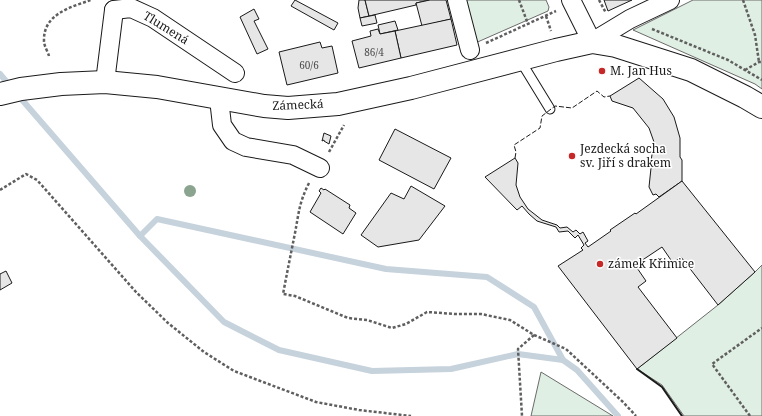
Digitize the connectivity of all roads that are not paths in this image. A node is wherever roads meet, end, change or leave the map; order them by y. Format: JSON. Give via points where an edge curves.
{"nodes":[{"id":1,"x":457,"y":0,"type":"edge"},
{"id":2,"x":571,"y":0,"type":"edge"},
{"id":3,"x":670,"y":0,"type":"edge"},
{"id":4,"x":110,"y":5,"type":"edge"},
{"id":5,"x":592,"y":42,"type":"junction"},
{"id":6,"x":470,"y":50,"type":"dead end"},
{"id":7,"x":520,"y":60,"type":"junction"},
{"id":8,"x":235,"y":73,"type":"dead end"},
{"id":9,"x":105,"y":82,"type":"junction"},
{"id":10,"x":0,"y":94,"type":"edge"},
{"id":11,"x":219,"y":99,"type":"junction"},
{"id":12,"x":762,"y":107,"type":"edge"},
{"id":13,"x":550,"y":109,"type":"dead end"},
{"id":14,"x":320,"y":168,"type":"road end"}],
"edges":[{"from":1,"to":6,"type":"street"},
{"from":2,"to":5,"type":"street"},
{"from":3,"to":5,"type":"street","via":[[630,19]]},
{"from":4,"to":8,"type":"street","name":"Tlumená","via":[[131,8],[153,18]]},
{"from":4,"to":9,"type":"street","name":"Tlumená"},
{"from":5,"to":7,"type":"street","name":"Zámecká"},
{"from":5,"to":12,"type":"street","via":[[616,46],[691,70]]},
{"from":7,"to":11,"type":"street","name":"Zámecká","via":[[338,104],[288,108]]},
{"from":7,"to":13,"type":"lane"},
{"from":9,"to":10,"type":"street","name":"Zámecká","via":[[61,84]]},
{"from":9,"to":11,"type":"street","name":"Zámecká","via":[[158,87]]},
{"from":11,"to":14,"type":"street","via":[[222,125],[233,141],[246,147],[293,155]]}]}
